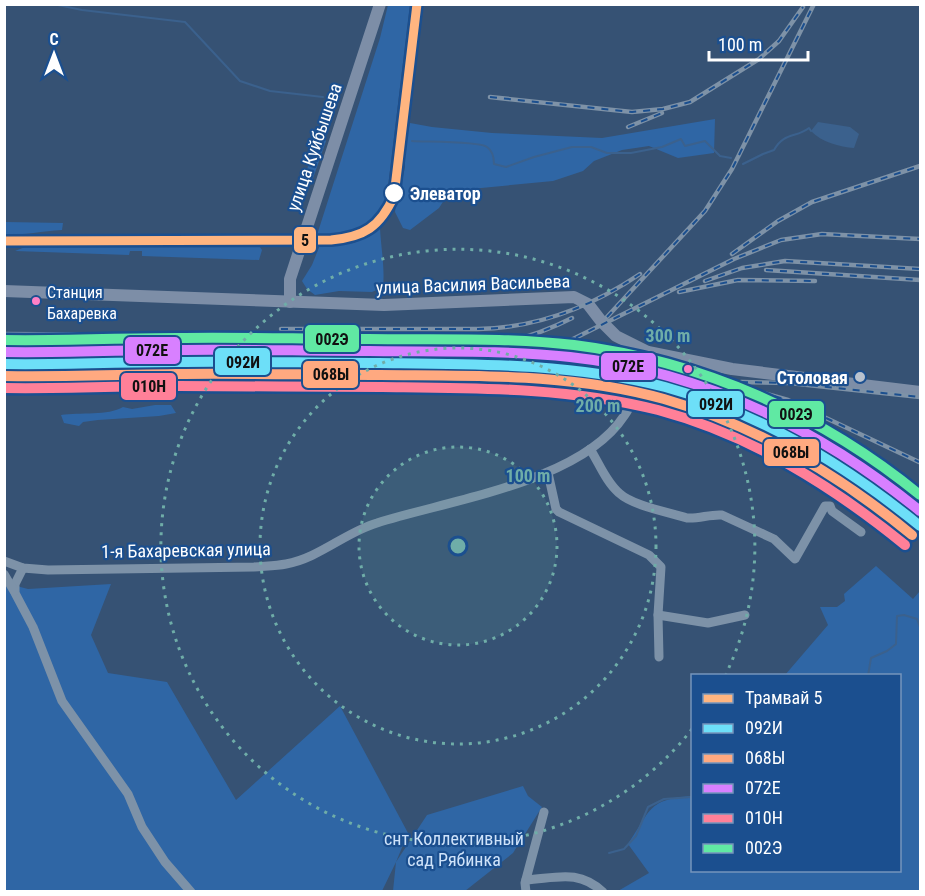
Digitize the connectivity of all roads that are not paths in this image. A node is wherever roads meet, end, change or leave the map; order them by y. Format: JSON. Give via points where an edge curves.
{"nodes":[{"id":1,"x":380,"y":4,"type":"edge"},
{"id":2,"x":4,"y":291,"type":"edge"},
{"id":3,"x":290,"y":302,"type":"junction"},
{"id":4,"x":648,"y":352,"type":"junction"},
{"id":5,"x":921,"y":392,"type":"edge"},
{"id":6,"x":590,"y":449,"type":"junction"},
{"id":7,"x":548,"y":473,"type":"junction"},
{"id":8,"x":861,"y":532,"type":"dead end"},
{"id":9,"x":4,"y":561,"type":"edge"},
{"id":10,"x":22,"y":568,"type":"junction"},
{"id":11,"x":4,"y":574,"type":"edge"},
{"id":12,"x":15,"y":593,"type":"junction"},
{"id":13,"x":658,"y":615,"type":"junction"},
{"id":14,"x":745,"y":615,"type":"dead end"},
{"id":15,"x":659,"y":657,"type":"dead end"},
{"id":16,"x":544,"y":812,"type":"dead end"},
{"id":17,"x":526,"y":880,"type":"junction"},
{"id":18,"x":191,"y":891,"type":"edge"},
{"id":19,"x":526,"y":891,"type":"edge"},
{"id":20,"x":603,"y":891,"type":"edge"}],
"edges":[{"from":1,"to":3,"type":"main road","name":"улица Куйбышева","via":[[290,279]]},
{"from":2,"to":3,"type":"main road","name":"улица Василия Васильева"},
{"from":3,"to":4,"type":"main road","name":"улица Василия Васильева","via":[[384,305],[574,297],[588,304],[616,336]]},
{"from":4,"to":5,"type":"main road","name":"улица Василия Васильева","via":[[732,369]]},
{"from":4,"to":6,"type":"street","name":"1-я Бахаревская улица","via":[[627,412]]},
{"from":6,"to":7,"type":"street","name":"1-я Бахаревская улица"},
{"from":6,"to":8,"type":"street","via":[[614,488],[630,500],[687,518],[722,515],[774,539],[795,559],[825,506]]},
{"from":7,"to":10,"type":"street","name":"1-я Бахаревская улица","via":[[375,523],[288,564]]},
{"from":7,"to":13,"type":"street","via":[[559,512],[656,560],[661,567]]},
{"from":9,"to":10,"type":"street","name":"1-я Бахаревская улица"},
{"from":10,"to":12,"type":"street"},
{"from":11,"to":12,"type":"street"},
{"from":12,"to":18,"type":"street","via":[[62,701],[128,794],[142,827],[165,862]]},
{"from":13,"to":14,"type":"street","via":[[708,623]]},
{"from":13,"to":15,"type":"street"},
{"from":16,"to":17,"type":"street"},
{"from":17,"to":19,"type":"street"},
{"from":17,"to":20,"type":"street","via":[[576,876],[592,881]]}]}
